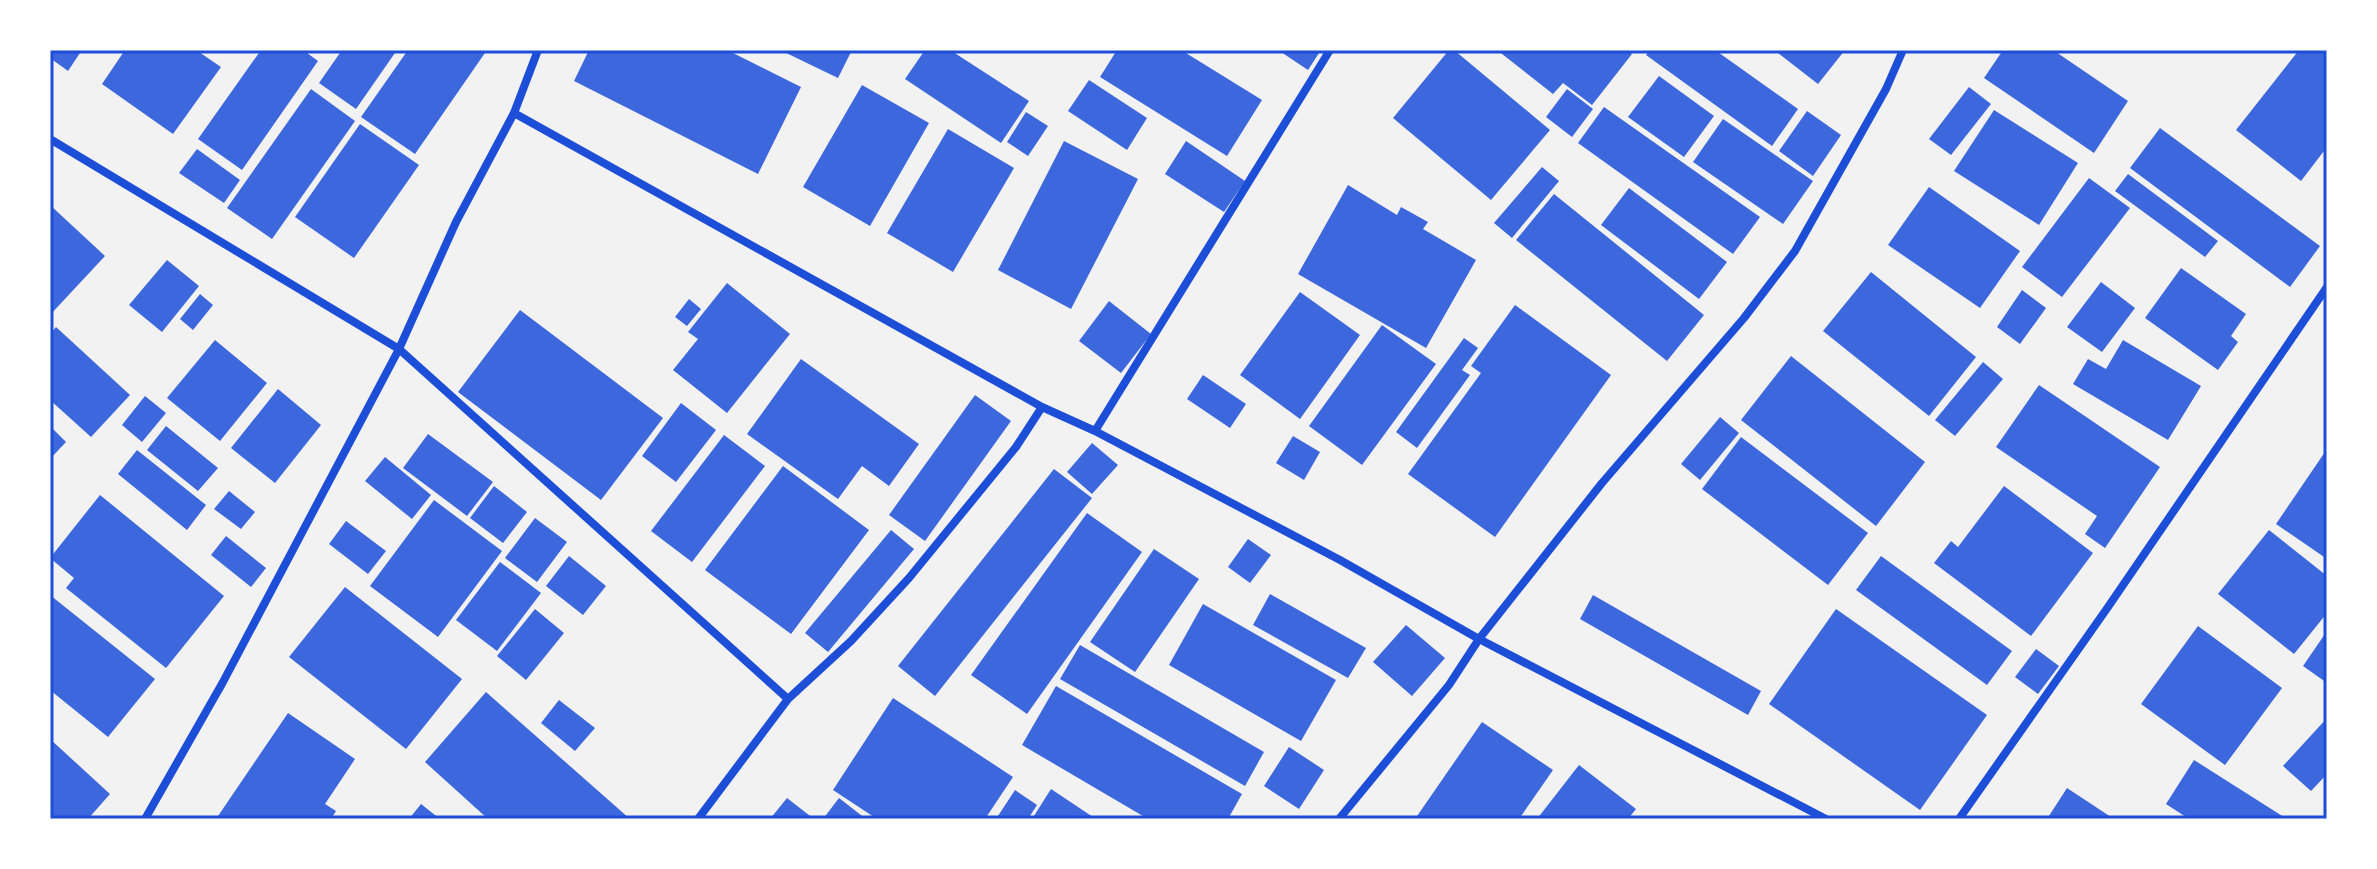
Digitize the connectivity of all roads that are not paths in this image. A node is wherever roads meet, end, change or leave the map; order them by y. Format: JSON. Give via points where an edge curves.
{"nodes":[{"id":1,"x":538,"y":50,"type":"edge"},
{"id":2,"x":1330,"y":50,"type":"edge"},
{"id":3,"x":1903,"y":50,"type":"edge"},
{"id":4,"x":514,"y":113,"type":"junction"},
{"id":5,"x":50,"y":139,"type":"edge"},
{"id":6,"x":2327,"y":287,"type":"edge"},
{"id":7,"x":399,"y":349,"type":"junction"},
{"id":8,"x":1042,"y":407,"type":"junction"},
{"id":9,"x":1095,"y":431,"type":"junction"},
{"id":10,"x":1479,"y":639,"type":"junction"},
{"id":11,"x":788,"y":699,"type":"junction"},
{"id":12,"x":145,"y":819,"type":"edge"},
{"id":13,"x":698,"y":819,"type":"edge"},
{"id":14,"x":1339,"y":819,"type":"edge"},
{"id":15,"x":1826,"y":819,"type":"edge"},
{"id":16,"x":1959,"y":819,"type":"edge"}],
"edges":[{"from":1,"to":4,"type":"street"},
{"from":2,"to":9,"type":"street"},
{"from":3,"to":10,"type":"street","via":[[1795,251]]},
{"from":4,"to":7,"type":"street","via":[[456,222]]},
{"from":4,"to":8,"type":"street"},
{"from":5,"to":7,"type":"street"},
{"from":6,"to":16,"type":"street"},
{"from":7,"to":11,"type":"street"},
{"from":7,"to":12,"type":"street"},
{"from":8,"to":9,"type":"street"},
{"from":8,"to":11,"type":"street","via":[[1016,447],[909,578]]},
{"from":9,"to":10,"type":"street"},
{"from":10,"to":14,"type":"street","via":[[1449,685]]},
{"from":10,"to":15,"type":"street"},
{"from":11,"to":13,"type":"street"}]}
